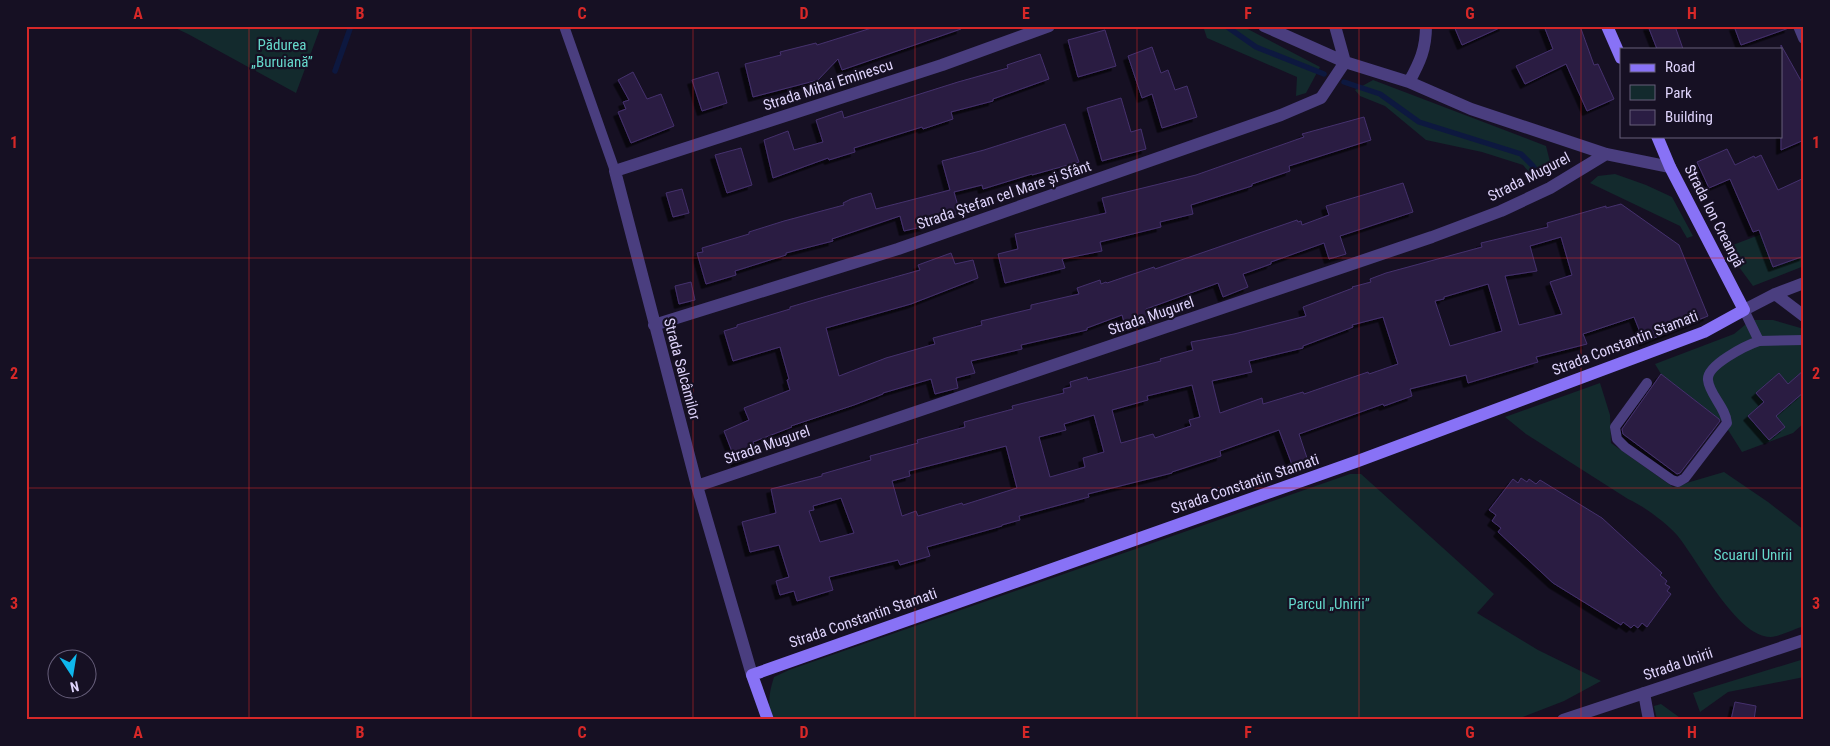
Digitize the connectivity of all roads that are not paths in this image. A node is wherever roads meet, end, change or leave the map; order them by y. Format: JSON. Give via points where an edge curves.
{"nodes":[{"id":1,"x":564,"y":26,"type":"edge"},
{"id":2,"x":1049,"y":26,"type":"edge"},
{"id":3,"x":1264,"y":26,"type":"edge"},
{"id":4,"x":1335,"y":26,"type":"edge"},
{"id":5,"x":1426,"y":26,"type":"edge"},
{"id":6,"x":1607,"y":26,"type":"edge"},
{"id":7,"x":1799,"y":26,"type":"edge"},
{"id":8,"x":1804,"y":38,"type":"edge"},
{"id":9,"x":1620,"y":56,"type":"edge"},
{"id":10,"x":1345,"y":62,"type":"junction"},
{"id":11,"x":1409,"y":82,"type":"junction"},
{"id":12,"x":1658,"y":138,"type":"edge"},
{"id":13,"x":1606,"y":154,"type":"junction"},
{"id":14,"x":1670,"y":167,"type":"junction"},
{"id":15,"x":615,"y":171,"type":"junction"},
{"id":16,"x":1804,"y":283,"type":"edge"},
{"id":17,"x":1775,"y":294,"type":"junction"},
{"id":18,"x":1744,"y":310,"type":"junction"},
{"id":19,"x":1804,"y":316,"type":"edge"},
{"id":20,"x":654,"y":325,"type":"junction"},
{"id":21,"x":1804,"y":340,"type":"edge"},
{"id":22,"x":1759,"y":341,"type":"junction"},
{"id":23,"x":1647,"y":383,"type":"dead end"},
{"id":24,"x":697,"y":486,"type":"junction"},
{"id":25,"x":1804,"y":640,"type":"edge"},
{"id":26,"x":752,"y":675,"type":"junction"},
{"id":27,"x":1644,"y":693,"type":"junction"},
{"id":28,"x":768,"y":720,"type":"edge"},
{"id":29,"x":1563,"y":720,"type":"edge"},
{"id":30,"x":1649,"y":720,"type":"edge"}],
"edges":[{"from":1,"to":15,"type":"lane","name":"Strada Salcâmilor"},
{"from":2,"to":15,"type":"street","name":"Strada Mihai Eminescu","via":[[942,65]]},
{"from":3,"to":10,"type":"street"},
{"from":4,"to":10,"type":"street"},
{"from":5,"to":11,"type":"street","via":[[1421,60]]},
{"from":6,"to":9,"type":"street"},
{"from":7,"to":8,"type":"street"},
{"from":10,"to":11,"type":"street"},
{"from":10,"to":20,"type":"street","name":"Strada Ştefan cel Mare și Sfânt","via":[[1321,98],[1281,115],[898,249]]},
{"from":11,"to":13,"type":"street","via":[[1470,109]]},
{"from":12,"to":14,"type":"street","name":"Strada Ion Creangă"},
{"from":13,"to":14,"type":"street"},
{"from":13,"to":24,"type":"street","name":"Strada Mugurel","via":[[1550,188],[1432,237]]},
{"from":14,"to":18,"type":"street","name":"Strada Ion Creangă"},
{"from":15,"to":20,"type":"street","name":"Strada Salcâmilor"},
{"from":16,"to":17,"type":"street"},
{"from":17,"to":18,"type":"street"},
{"from":17,"to":19,"type":"street"},
{"from":18,"to":22,"type":"lane"},
{"from":18,"to":26,"type":"street","name":"Strada Constantin Stamati","via":[[1704,332],[1380,454]]},
{"from":20,"to":24,"type":"street","name":"Strada Salcâmilor"},
{"from":21,"to":22,"type":"lane"},
{"from":22,"to":23,"type":"lane","via":[[1745,346],[1709,373],[1707,381],[1727,416],[1727,423],[1685,478],[1678,482],[1617,439],[1615,427]]},
{"from":24,"to":26,"type":"street","name":"Strada Salcâmilor"},
{"from":25,"to":27,"type":"street","name":"Strada Unirii"},
{"from":26,"to":28,"type":"street","name":"Strada Salcâmilor"},
{"from":27,"to":29,"type":"street","name":"Strada Unirii"},
{"from":27,"to":30,"type":"street"}]}
